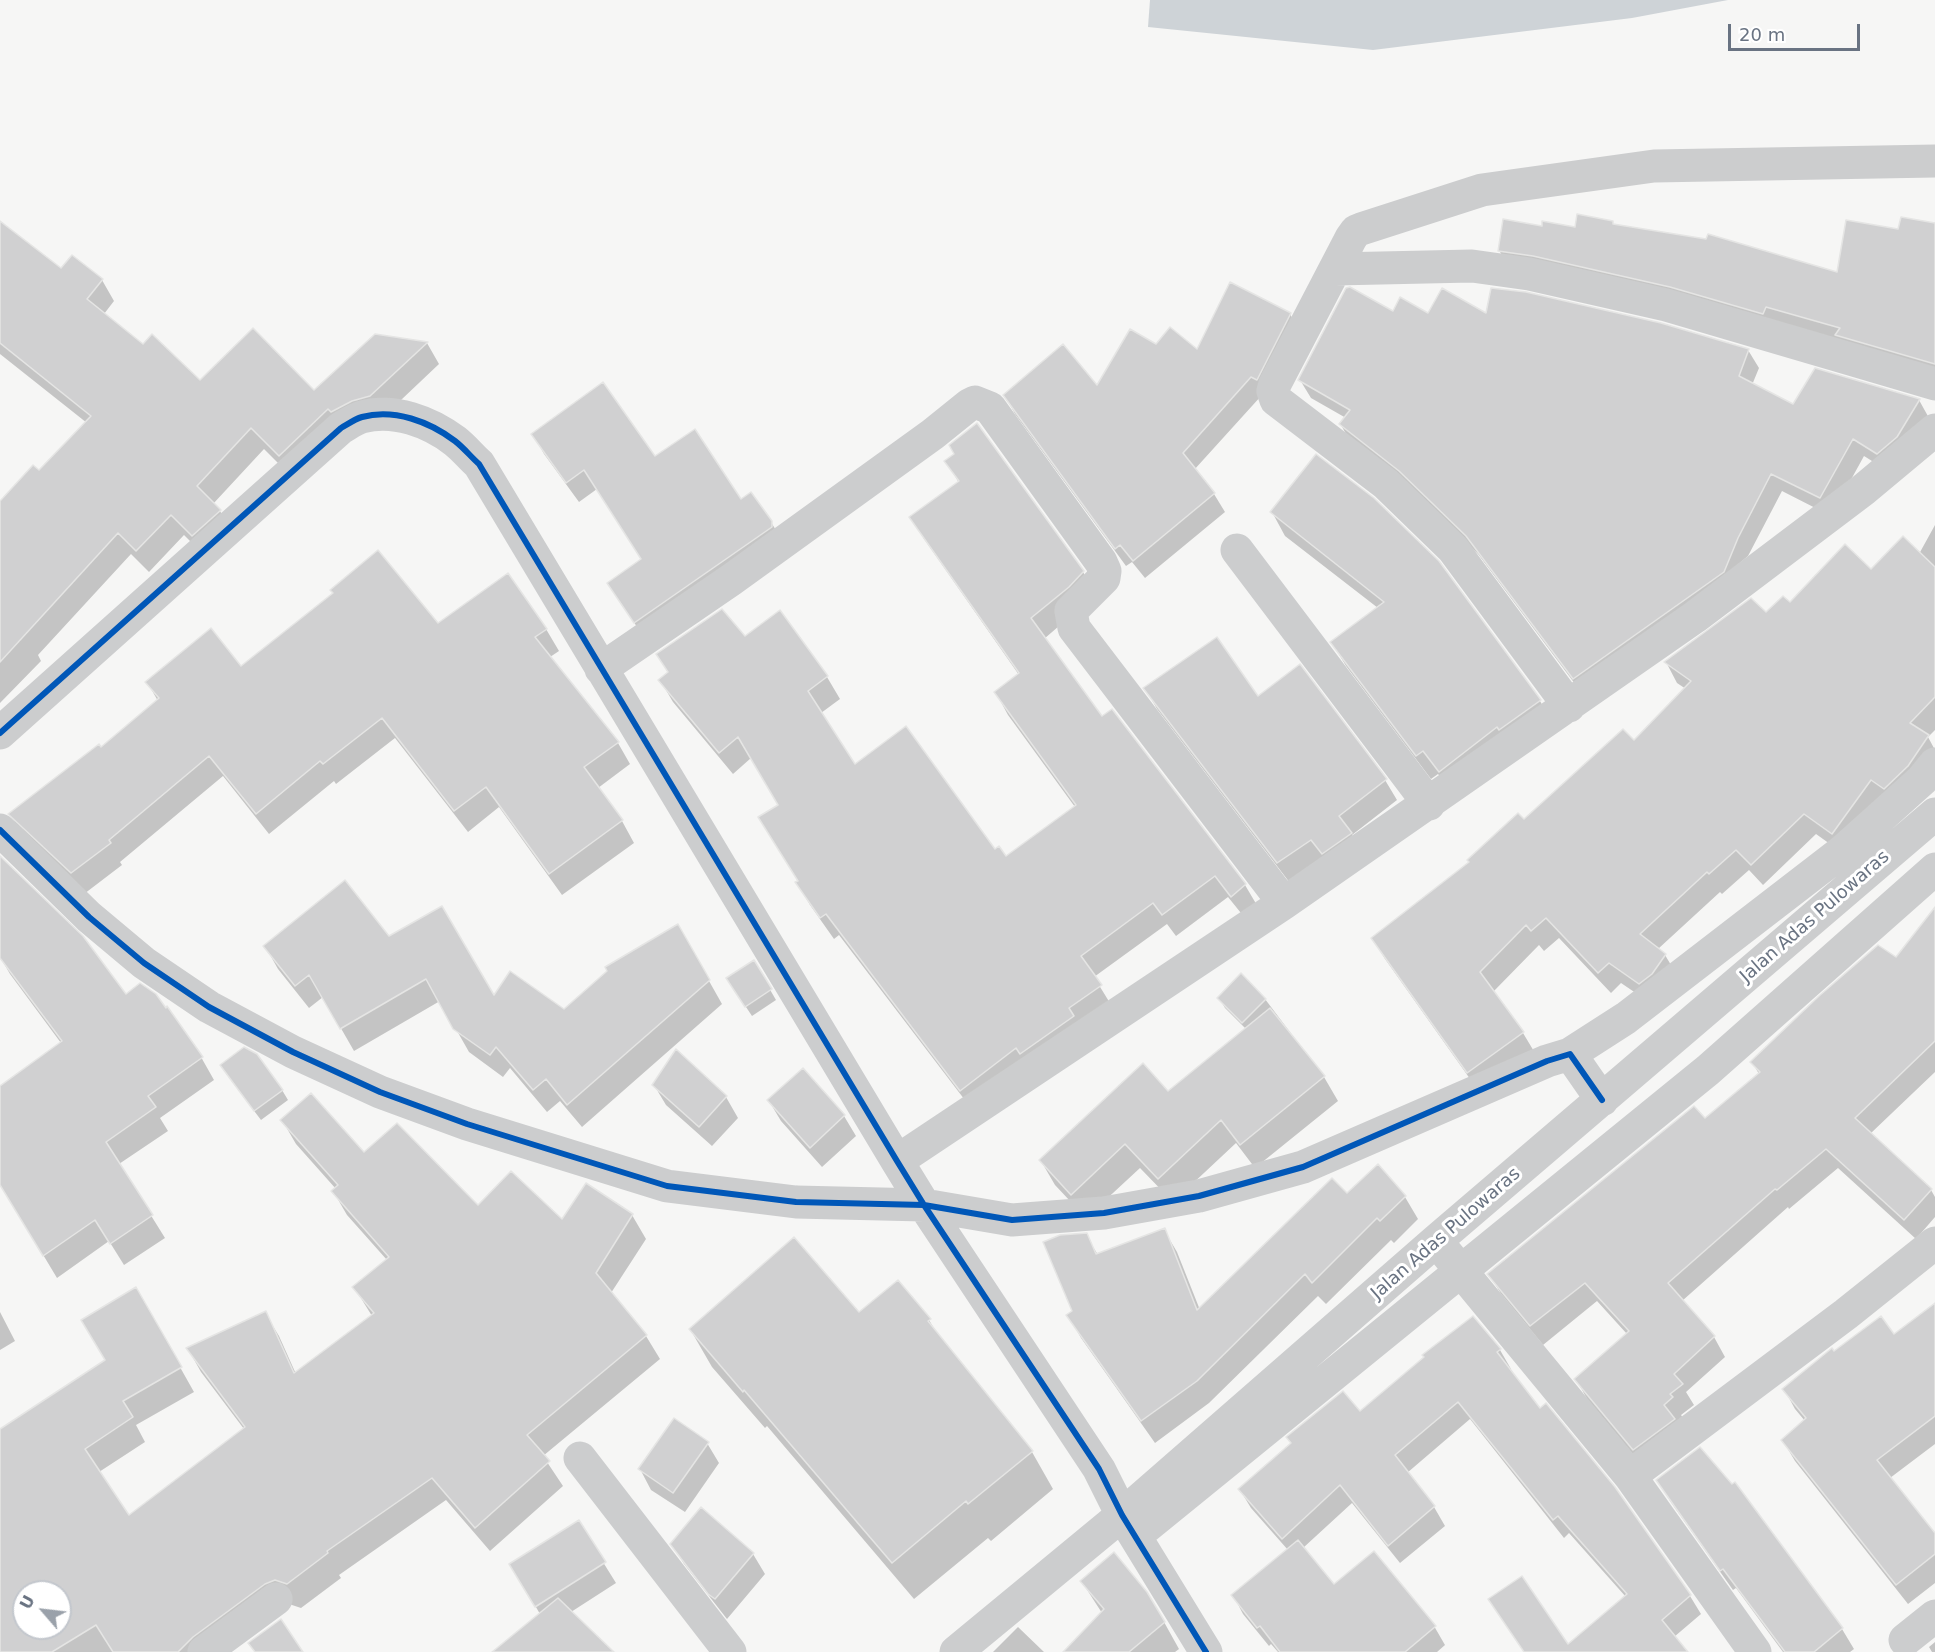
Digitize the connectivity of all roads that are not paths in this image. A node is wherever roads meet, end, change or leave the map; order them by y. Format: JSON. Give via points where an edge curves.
{"nodes":[{"id":1,"x":1935,"y":161,"type":"edge"},
{"id":2,"x":1335,"y":269,"type":"junction"},
{"id":3,"x":1935,"y":384,"type":"edge"},
{"id":4,"x":1935,"y":430,"type":"edge"},
{"id":5,"x":1935,"y":462,"type":"edge"},
{"id":6,"x":1863,"y":490,"type":"junction"},
{"id":7,"x":1237,"y":550,"type":"dead end"},
{"id":8,"x":601,"y":669,"type":"junction"},
{"id":9,"x":1569,"y":706,"type":"junction"},
{"id":10,"x":0,"y":733,"type":"edge"},
{"id":11,"x":1935,"y":764,"type":"edge"},
{"id":12,"x":1429,"y":804,"type":"junction"},
{"id":13,"x":1935,"y":814,"type":"edge"},
{"id":14,"x":0,"y":830,"type":"edge"},
{"id":15,"x":1935,"y":869,"type":"edge"},
{"id":16,"x":1284,"y":903,"type":"junction"},
{"id":17,"x":1570,"y":1054,"type":"junction"},
{"id":18,"x":1602,"y":1100,"type":"junction"},
{"id":19,"x":897,"y":1161,"type":"junction"},
{"id":20,"x":924,"y":1205,"type":"junction"},
{"id":21,"x":1437,"y":1240,"type":"junction"},
{"id":22,"x":1935,"y":1244,"type":"edge"},
{"id":23,"x":1461,"y":1272,"type":"junction"},
{"id":24,"x":579,"y":1458,"type":"dead end"},
{"id":25,"x":1630,"y":1476,"type":"junction"},
{"id":26,"x":1128,"y":1525,"type":"junction"},
{"id":27,"x":276,"y":1599,"type":"dead end"},
{"id":28,"x":1935,"y":1616,"type":"edge"},
{"id":29,"x":1902,"y":1648,"type":"edge"},
{"id":30,"x":204,"y":1652,"type":"edge"},
{"id":31,"x":730,"y":1652,"type":"edge"},
{"id":32,"x":956,"y":1652,"type":"edge"},
{"id":33,"x":1206,"y":1652,"type":"edge"},
{"id":34,"x":1755,"y":1652,"type":"edge"}],
"edges":[{"from":1,"to":2,"type":"street","via":[[1654,166],[1482,190],[1356,231]]},
{"from":2,"to":3,"type":"street","via":[[1472,266],[1529,274],[1666,305]]},
{"from":2,"to":9,"type":"street","via":[[1275,384],[1273,395],[1386,484],[1453,549]]},
{"from":4,"to":6,"type":"street"},
{"from":5,"to":6,"type":"street"},
{"from":6,"to":9,"type":"street"},
{"from":7,"to":12,"type":"street"},
{"from":8,"to":10,"type":"street","via":[[479,465],[457,442],[435,428],[408,418],[370,416],[341,428]]},
{"from":8,"to":16,"type":"street","via":[[750,566],[969,405],[983,404],[990,408],[1105,571],[1104,578],[1071,611],[1074,628]]},
{"from":8,"to":19,"type":"street"},
{"from":9,"to":12,"type":"street"},
{"from":11,"to":17,"type":"street","via":[[1844,850],[1626,1018]]},
{"from":12,"to":16,"type":"street"},
{"from":13,"to":18,"type":"street","name":"Jalan Adas Pulowaras"},
{"from":14,"to":20,"type":"street","via":[[89,917],[144,963],[209,1006],[293,1052],[380,1092],[467,1124],[667,1186],[796,1202]]},
{"from":15,"to":23,"type":"street","via":[[1708,1070]]},
{"from":16,"to":19,"type":"street"},
{"from":17,"to":18,"type":"street"},
{"from":17,"to":20,"type":"street","via":[[1304,1167],[1198,1196],[1104,1213],[1012,1220]]},
{"from":18,"to":21,"type":"street","name":"Jalan Adas Pulowaras"},
{"from":19,"to":20,"type":"street"},
{"from":20,"to":26,"type":"street","via":[[1099,1469]]},
{"from":21,"to":23,"type":"street"},
{"from":21,"to":26,"type":"street","name":"Jalan Adas Pulowaras"},
{"from":22,"to":25,"type":"street"},
{"from":23,"to":25,"type":"street"},
{"from":23,"to":26,"type":"street"},
{"from":24,"to":31,"type":"street"},
{"from":25,"to":34,"type":"street"},
{"from":26,"to":32,"type":"street","name":"Jalan Adas Pulowaras"},
{"from":26,"to":33,"type":"street"},
{"from":27,"to":30,"type":"street"},
{"from":28,"to":29,"type":"street"}]}
